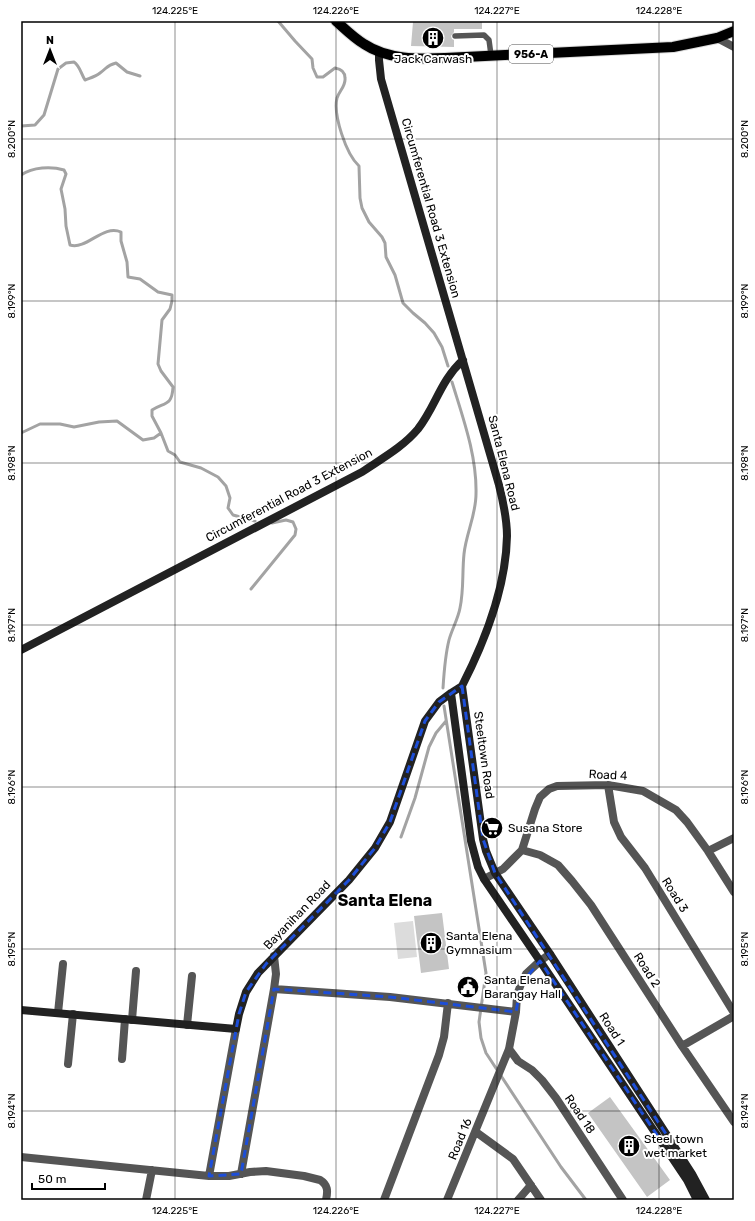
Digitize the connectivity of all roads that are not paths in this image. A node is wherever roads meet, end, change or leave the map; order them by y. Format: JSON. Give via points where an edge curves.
{"nodes":[{"id":1,"x":336,"y":21,"type":"edge"},
{"id":2,"x":734,"y":31,"type":"edge"},
{"id":3,"x":455,"y":36,"type":"dead end"},
{"id":4,"x":717,"y":38,"type":"junction"},
{"id":5,"x":734,"y":47,"type":"edge"},
{"id":6,"x":379,"y":52,"type":"junction"},
{"id":7,"x":491,"y":55,"type":"junction"},
{"id":8,"x":463,"y":360,"type":"junction"},
{"id":9,"x":21,"y":650,"type":"edge"},
{"id":10,"x":462,"y":686,"type":"junction"},
{"id":11,"x":451,"y":693,"type":"junction"},
{"id":12,"x":608,"y":785,"type":"junction"},
{"id":13,"x":734,"y":838,"type":"edge"},
{"id":14,"x":522,"y":850,"type":"junction"},
{"id":15,"x":708,"y":851,"type":"junction"},
{"id":16,"x":495,"y":873,"type":"junction"},
{"id":17,"x":484,"y":879,"type":"junction"},
{"id":18,"x":734,"y":892,"type":"edge"},
{"id":19,"x":550,"y":954,"type":"junction"},
{"id":20,"x":274,"y":956,"type":"junction"},
{"id":21,"x":540,"y":960,"type":"junction"},
{"id":22,"x":63,"y":964,"type":"dead end"},
{"id":23,"x":136,"y":971,"type":"dead end"},
{"id":24,"x":192,"y":976,"type":"dead end"},
{"id":25,"x":274,"y":989,"type":"junction"},
{"id":26,"x":448,"y":1004,"type":"junction"},
{"id":27,"x":21,"y":1010,"type":"edge"},
{"id":28,"x":516,"y":1012,"type":"junction"},
{"id":29,"x":58,"y":1013,"type":"junction"},
{"id":30,"x":734,"y":1013,"type":"edge"},
{"id":31,"x":73,"y":1014,"type":"junction"},
{"id":32,"x":734,"y":1016,"type":"edge"},
{"id":33,"x":128,"y":1019,"type":"junction"},
{"id":34,"x":187,"y":1025,"type":"junction"},
{"id":35,"x":236,"y":1029,"type":"junction"},
{"id":36,"x":682,"y":1046,"type":"junction"},
{"id":37,"x":509,"y":1049,"type":"junction"},
{"id":38,"x":122,"y":1058,"type":"dead end"},
{"id":39,"x":68,"y":1064,"type":"dead end"},
{"id":40,"x":734,"y":1122,"type":"edge"},
{"id":41,"x":476,"y":1132,"type":"junction"},
{"id":42,"x":664,"y":1139,"type":"junction"},
{"id":43,"x":21,"y":1157,"type":"edge"},
{"id":44,"x":152,"y":1170,"type":"junction"},
{"id":45,"x":241,"y":1174,"type":"junction"},
{"id":46,"x":209,"y":1176,"type":"junction"},
{"id":47,"x":531,"y":1185,"type":"junction"},
{"id":48,"x":146,"y":1200,"type":"edge"},
{"id":49,"x":326,"y":1200,"type":"edge"},
{"id":50,"x":384,"y":1200,"type":"edge"},
{"id":51,"x":447,"y":1200,"type":"edge"},
{"id":52,"x":518,"y":1200,"type":"edge"},
{"id":53,"x":541,"y":1200,"type":"edge"},
{"id":54,"x":623,"y":1200,"type":"edge"},
{"id":55,"x":697,"y":1200,"type":"edge"},
{"id":56,"x":706,"y":1200,"type":"edge"}],
"edges":[{"from":1,"to":6,"type":"main road","number":"956-A","via":[[366,46]]},
{"from":2,"to":4,"type":"main road","number":"956-A"},
{"from":3,"to":7,"type":"lane","via":[[484,35],[489,40]]},
{"from":4,"to":5,"type":"street"},
{"from":4,"to":7,"type":"main road","number":"956-A","via":[[660,48]]},
{"from":6,"to":7,"type":"main road","number":"956-A","via":[[410,58]]},
{"from":6,"to":8,"type":"street","name":"Circumferential Road 3 Extension","via":[[381,79]]},
{"from":8,"to":9,"type":"street","name":"Circumferential Road 3 Extension","via":[[448,376],[417,430],[388,455],[362,472]]},
{"from":8,"to":10,"type":"street","name":"Santa Elena Road","via":[[499,484],[507,535],[492,616],[479,652]]},
{"from":10,"to":11,"type":"street","name":"Bayanihan Road"},
{"from":10,"to":16,"type":"street","name":"Steeltown Road","via":[[483,839]]},
{"from":11,"to":17,"type":"street","name":"Steeltown Road","via":[[471,841]]},
{"from":11,"to":20,"type":"street","name":"Bayanihan Road","via":[[439,702],[425,721],[390,822],[375,848],[349,880]]},
{"from":12,"to":14,"type":"street","name":"Road 4","via":[[557,786],[549,789],[540,797]]},
{"from":12,"to":15,"type":"street","name":"Road 4","via":[[643,791],[676,810]]},
{"from":12,"to":30,"type":"street","name":"Road 3","via":[[614,822],[621,837],[645,868]]},
{"from":13,"to":15,"type":"street"},
{"from":14,"to":16,"type":"street","name":"Road 4","via":[[503,869]]},
{"from":14,"to":36,"type":"street","name":"Road 2","via":[[540,855],[558,865],[572,881],[591,905]]},
{"from":15,"to":18,"type":"street","name":"Road 4"},
{"from":16,"to":17,"type":"street","name":"Road 4"},
{"from":16,"to":19,"type":"street","name":"Road 1"},
{"from":17,"to":21,"type":"street","name":"Road 1"},
{"from":19,"to":21,"type":"street","name":"Road 16"},
{"from":19,"to":42,"type":"street","name":"Road 1"},
{"from":20,"to":25,"type":"street"},
{"from":20,"to":35,"type":"street","name":"Bayanihan Road","via":[[258,973],[246,992]]},
{"from":21,"to":28,"type":"street","name":"Road 16","via":[[526,974],[521,984],[517,995]]},
{"from":21,"to":42,"type":"street","name":"Road 1"},
{"from":22,"to":29,"type":"street"},
{"from":23,"to":33,"type":"street"},
{"from":24,"to":34,"type":"street"},
{"from":25,"to":26,"type":"street"},
{"from":25,"to":45,"type":"street"},
{"from":26,"to":28,"type":"street"},
{"from":26,"to":50,"type":"street","via":[[439,1055]]},
{"from":27,"to":29,"type":"street"},
{"from":28,"to":37,"type":"street","name":"Road 16"},
{"from":29,"to":31,"type":"street"},
{"from":31,"to":33,"type":"street"},
{"from":31,"to":39,"type":"street"},
{"from":32,"to":36,"type":"street"},
{"from":33,"to":34,"type":"street"},
{"from":33,"to":38,"type":"street"},
{"from":34,"to":35,"type":"street"},
{"from":35,"to":46,"type":"street","name":"Bayanihan Road"},
{"from":36,"to":40,"type":"street","name":"Road 2"},
{"from":37,"to":41,"type":"street","name":"Road 16"},
{"from":37,"to":54,"type":"street","name":"Road 18","via":[[518,1061],[532,1070],[546,1086]]},
{"from":41,"to":47,"type":"street","via":[[512,1160]]},
{"from":41,"to":51,"type":"street","name":"Road 16"},
{"from":42,"to":55,"type":"street","name":"Road 1"},
{"from":42,"to":56,"type":"street","name":"Road 1","via":[[692,1174]]},
{"from":43,"to":44,"type":"street"},
{"from":44,"to":46,"type":"street"},
{"from":44,"to":48,"type":"street"},
{"from":45,"to":46,"type":"street"},
{"from":45,"to":49,"type":"street","via":[[266,1171],[320,1180],[327,1189]]},
{"from":47,"to":52,"type":"street"},
{"from":47,"to":53,"type":"street"}]}
